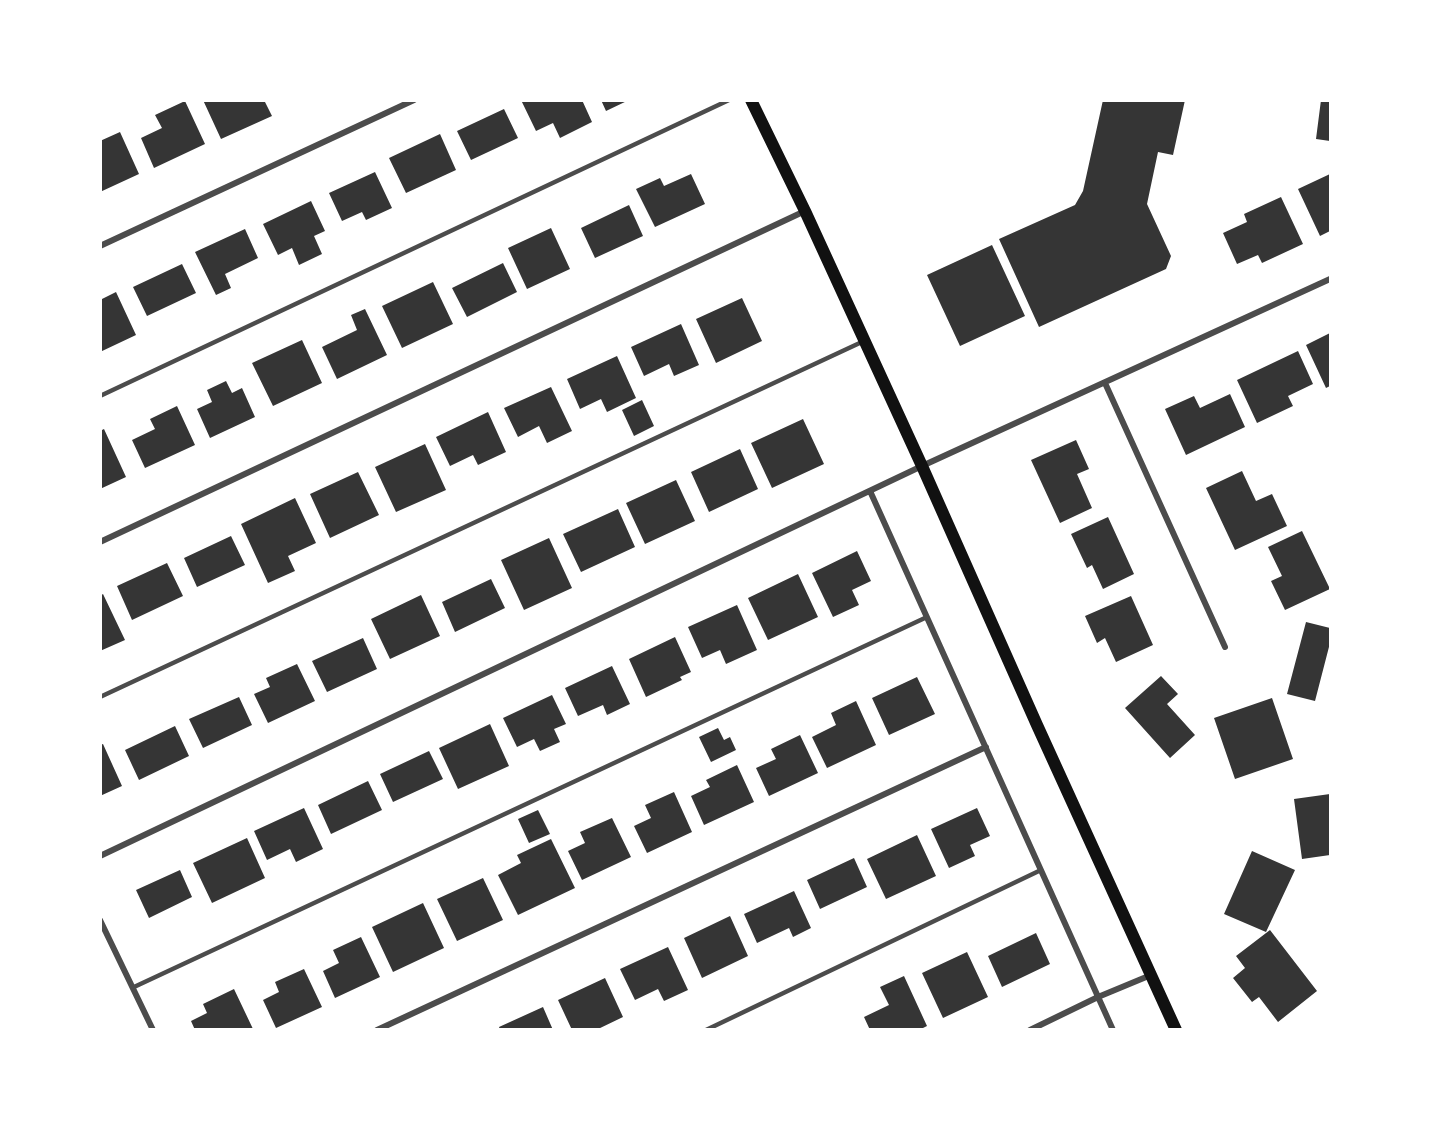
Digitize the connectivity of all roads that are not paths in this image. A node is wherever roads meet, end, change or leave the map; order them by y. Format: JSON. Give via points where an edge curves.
{"nodes":[{"id":1,"x":414,"y":100,"type":"edge"},
{"id":2,"x":729,"y":100,"type":"edge"},
{"id":3,"x":751,"y":100,"type":"edge"},
{"id":4,"x":805,"y":211,"type":"junction"},
{"id":5,"x":100,"y":246,"type":"edge"},
{"id":6,"x":1330,"y":279,"type":"edge"},
{"id":7,"x":864,"y":341,"type":"junction"},
{"id":8,"x":1105,"y":383,"type":"junction"},
{"id":9,"x":100,"y":396,"type":"edge"},
{"id":10,"x":922,"y":466,"type":"junction"},
{"id":11,"x":870,"y":491,"type":"junction"},
{"id":12,"x":100,"y":542,"type":"edge"},
{"id":13,"x":927,"y":617,"type":"junction"},
{"id":14,"x":1225,"y":647,"type":"dead end"},
{"id":15,"x":100,"y":698,"type":"edge"},
{"id":16,"x":986,"y":747,"type":"junction"},
{"id":17,"x":100,"y":856,"type":"edge"},
{"id":18,"x":1041,"y":870,"type":"junction"},
{"id":19,"x":100,"y":920,"type":"edge"},
{"id":20,"x":1151,"y":975,"type":"junction"},
{"id":21,"x":134,"y":987,"type":"junction"},
{"id":22,"x":1098,"y":997,"type":"junction"},
{"id":23,"x":153,"y":1029,"type":"edge"},
{"id":24,"x":377,"y":1029,"type":"edge"},
{"id":25,"x":706,"y":1029,"type":"edge"},
{"id":26,"x":1030,"y":1029,"type":"edge"},
{"id":27,"x":1113,"y":1029,"type":"edge"},
{"id":28,"x":1176,"y":1029,"type":"edge"}],
"edges":[{"from":1,"to":5,"type":"street"},
{"from":2,"to":9,"type":"lane"},
{"from":3,"to":4,"type":"main road"},
{"from":4,"to":7,"type":"main road"},
{"from":4,"to":12,"type":"street"},
{"from":6,"to":8,"type":"street"},
{"from":7,"to":10,"type":"main road"},
{"from":7,"to":15,"type":"lane"},
{"from":8,"to":10,"type":"street"},
{"from":8,"to":14,"type":"street"},
{"from":10,"to":11,"type":"street"},
{"from":10,"to":20,"type":"main road"},
{"from":11,"to":13,"type":"street"},
{"from":11,"to":17,"type":"street"},
{"from":13,"to":16,"type":"street"},
{"from":13,"to":21,"type":"lane"},
{"from":16,"to":18,"type":"street"},
{"from":16,"to":24,"type":"street"},
{"from":18,"to":22,"type":"street"},
{"from":18,"to":25,"type":"lane"},
{"from":19,"to":21,"type":"street"},
{"from":20,"to":22,"type":"street"},
{"from":20,"to":28,"type":"main road"},
{"from":21,"to":23,"type":"street"},
{"from":22,"to":26,"type":"street"},
{"from":22,"to":27,"type":"street"}]}
